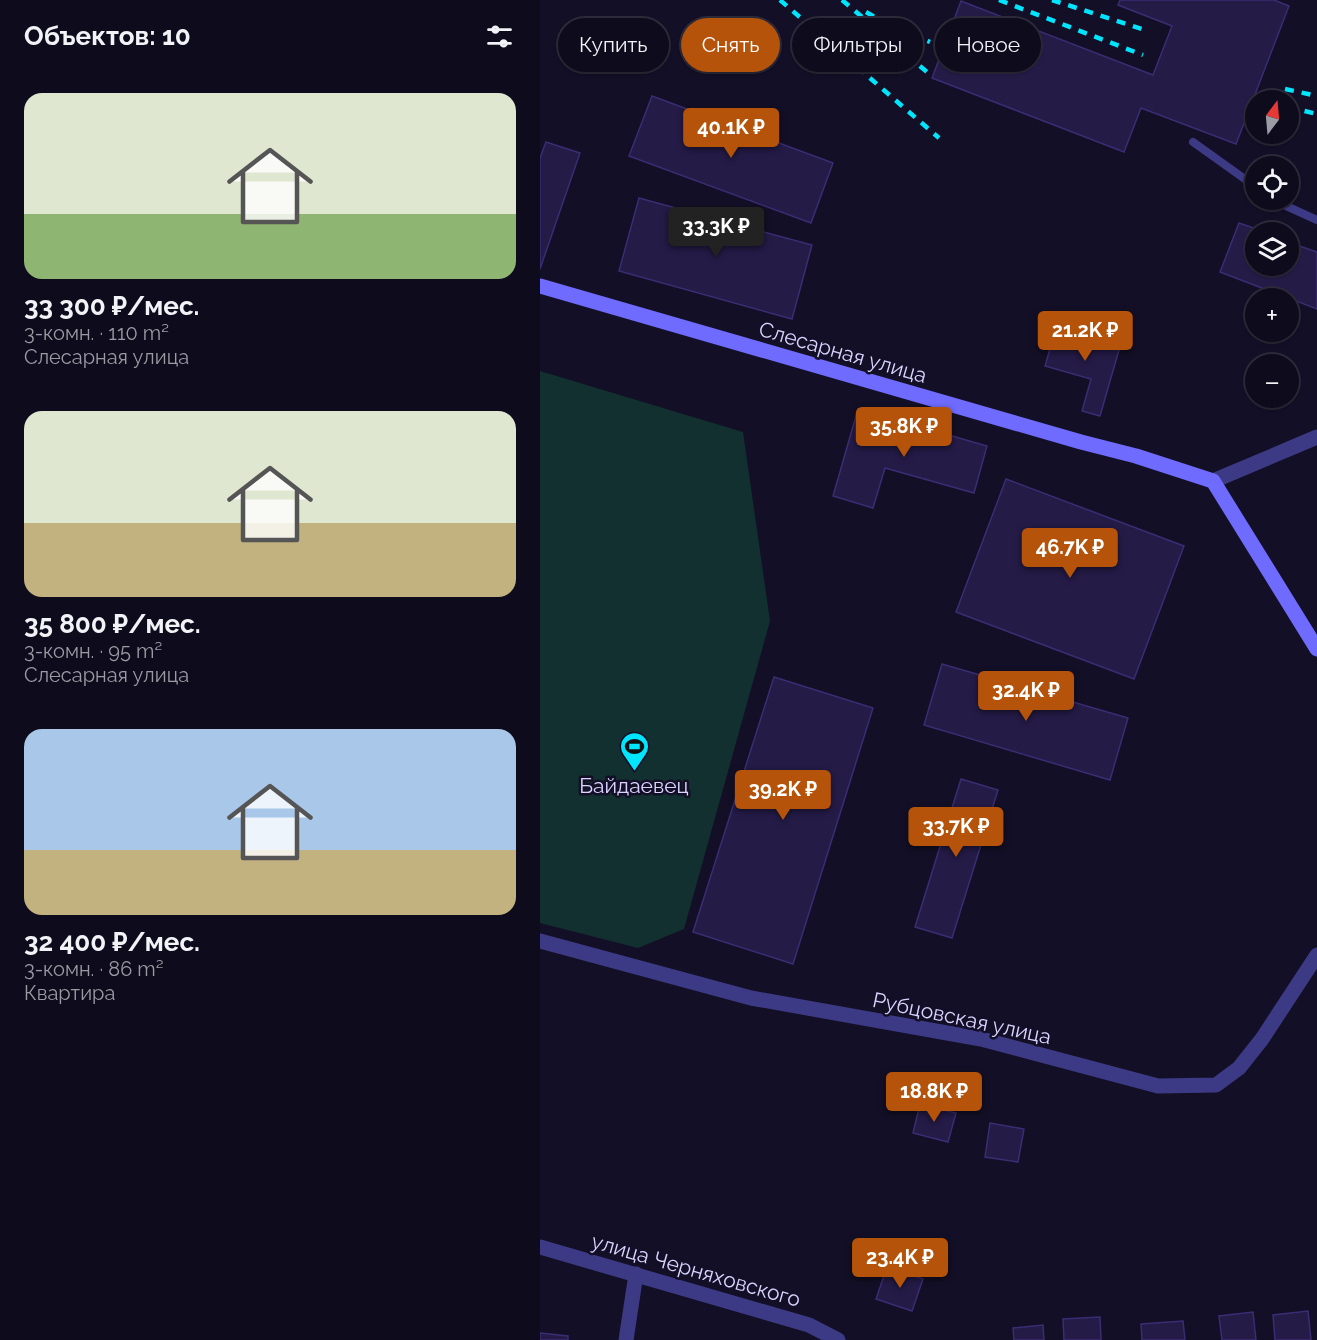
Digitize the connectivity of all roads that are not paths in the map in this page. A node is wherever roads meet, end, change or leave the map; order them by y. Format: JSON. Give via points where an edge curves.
{"nodes":[{"id":1,"x":1193,"y":142,"type":"dead end"},
{"id":2,"x":1245,"y":179,"type":"edge"},
{"id":3,"x":1295,"y":210,"type":"edge"},
{"id":4,"x":1317,"y":220,"type":"edge"},
{"id":5,"x":540,"y":286,"type":"edge"},
{"id":6,"x":1317,"y":437,"type":"edge"},
{"id":7,"x":1213,"y":481,"type":"junction"},
{"id":8,"x":1317,"y":649,"type":"edge"},
{"id":9,"x":540,"y":941,"type":"edge"},
{"id":10,"x":1317,"y":955,"type":"edge"},
{"id":11,"x":540,"y":1247,"type":"edge"},
{"id":12,"x":636,"y":1274,"type":"junction"},
{"id":13,"x":626,"y":1340,"type":"edge"},
{"id":14,"x":838,"y":1340,"type":"edge"}],
"edges":[{"from":1,"to":2,"type":"lane"},
{"from":3,"to":4,"type":"lane"},
{"from":5,"to":7,"type":"main road","name":"Слесарная улица"},
{"from":6,"to":7,"type":"street"},
{"from":7,"to":8,"type":"main road"},
{"from":9,"to":10,"type":"street","name":"Рубцовская улица","via":[[750,998],[981,1040],[1158,1086],[1216,1085],[1239,1068]]},
{"from":11,"to":12,"type":"street","name":"улица Черняховского"},
{"from":12,"to":13,"type":"street"},
{"from":12,"to":14,"type":"street","name":"улица Черняховского","via":[[809,1325]]}]}
